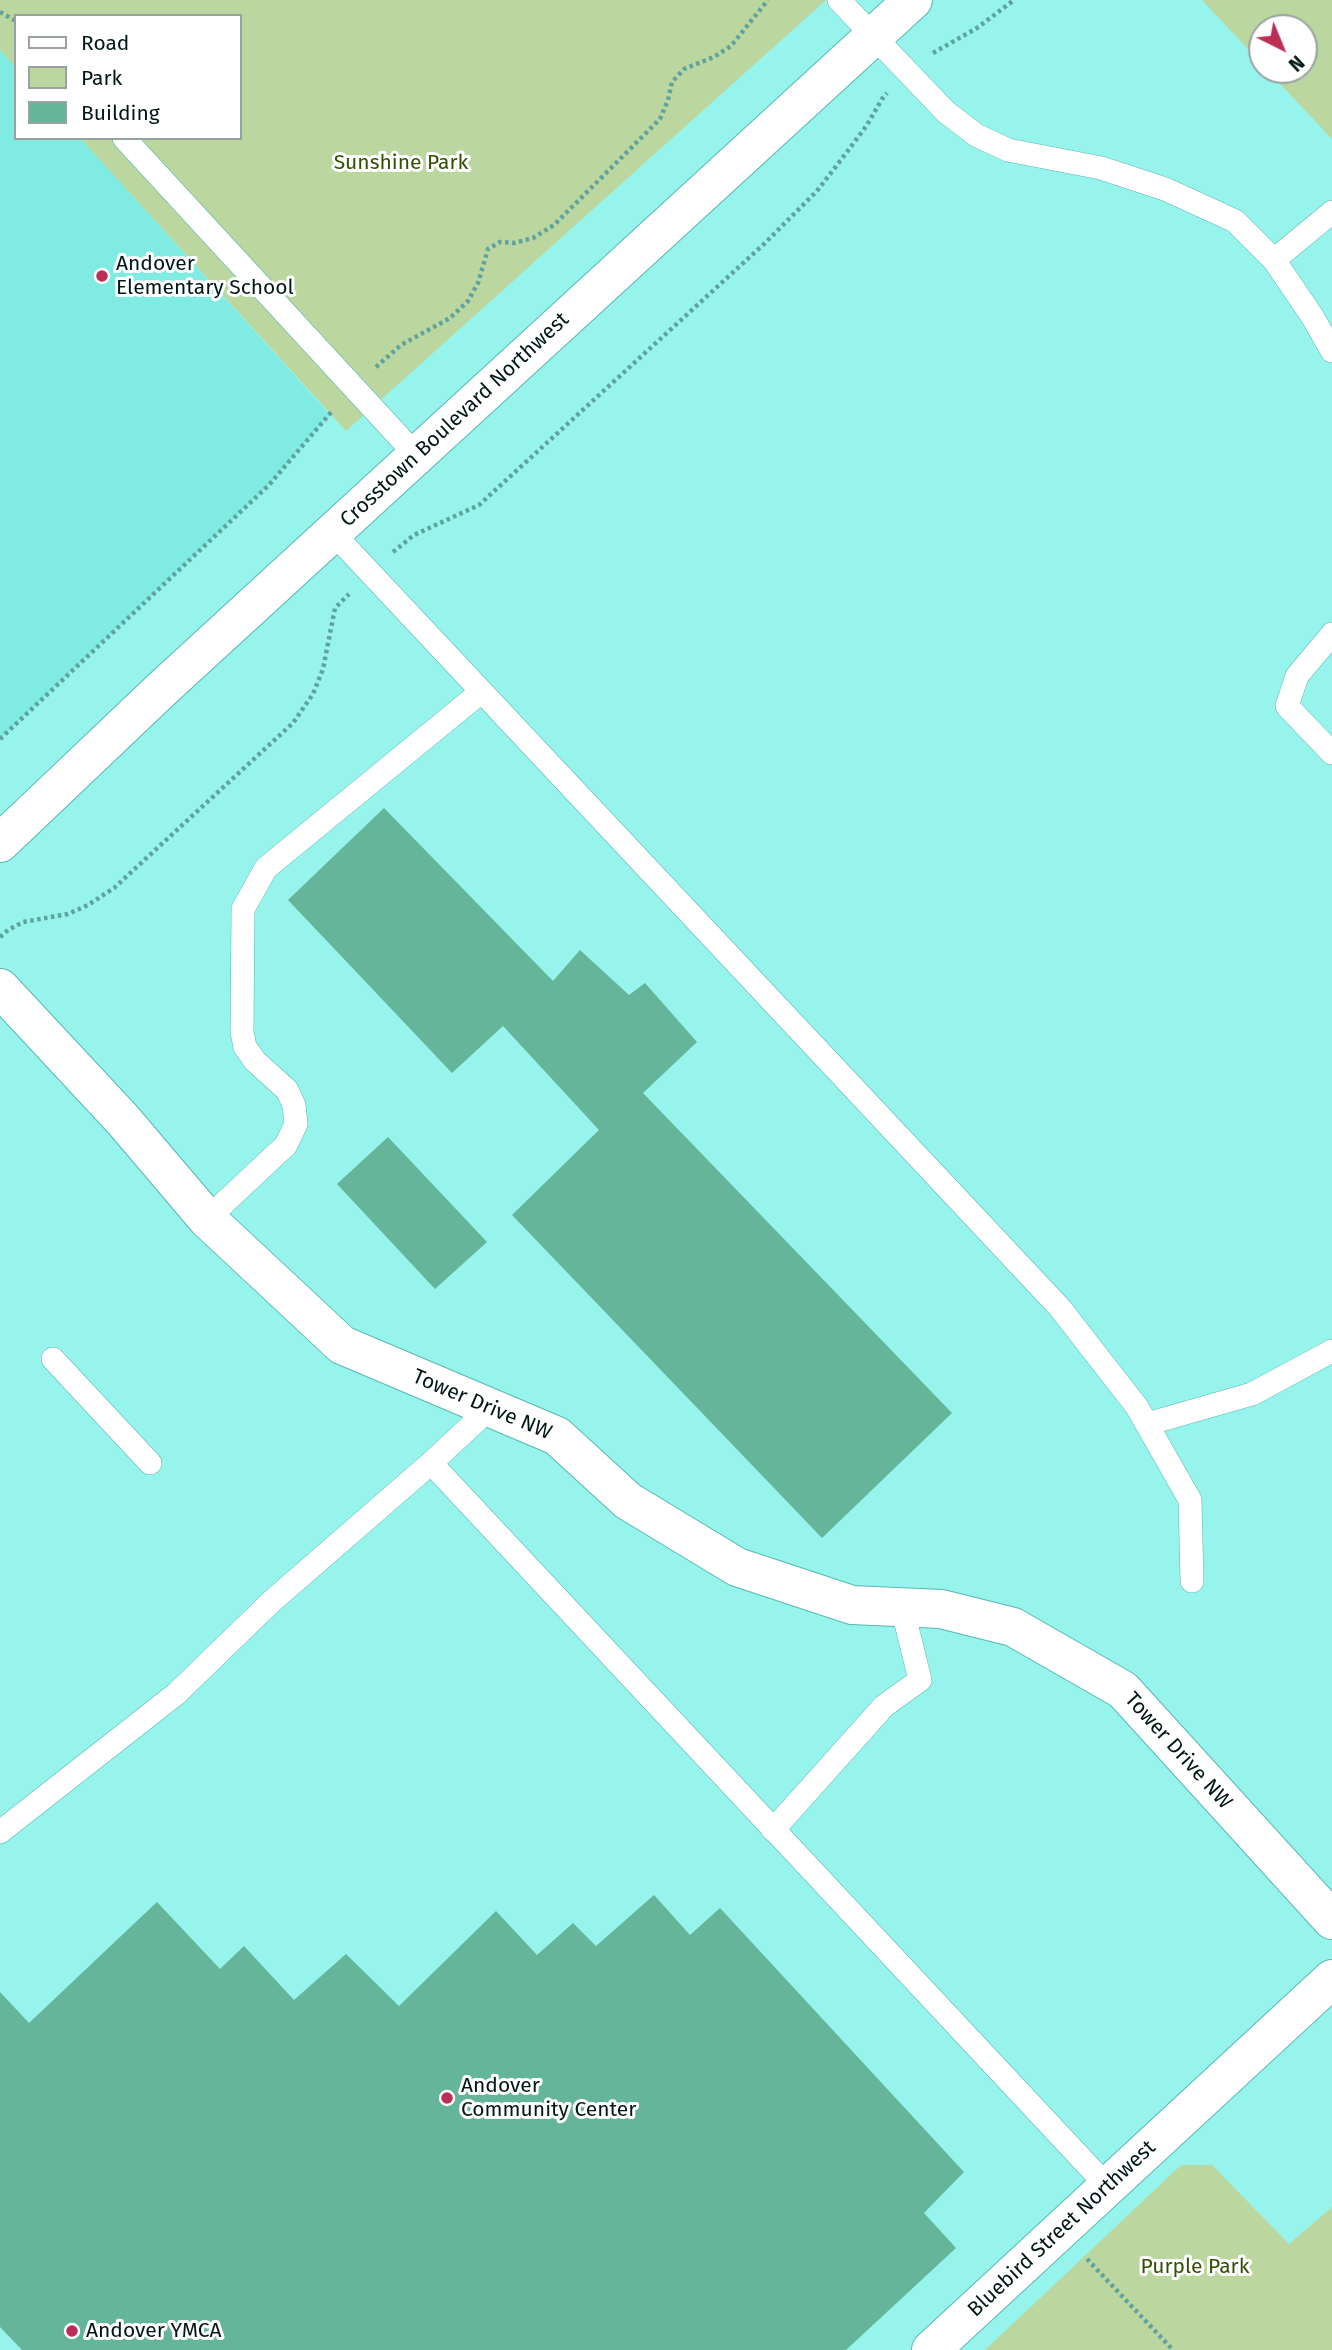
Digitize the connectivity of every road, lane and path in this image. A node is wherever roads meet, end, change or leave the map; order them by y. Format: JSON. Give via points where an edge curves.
{"nodes":[{"id":1,"x":768,"y":0,"type":"edge"},
{"id":2,"x":839,"y":0,"type":"edge"},
{"id":3,"x":913,"y":0,"type":"edge"},
{"id":4,"x":1014,"y":0,"type":"edge"},
{"id":5,"x":874,"y":35,"type":"junction"},
{"id":6,"x":936,"y":50,"type":"dead end"},
{"id":7,"x":882,"y":99,"type":"dead end"},
{"id":8,"x":126,"y":140,"type":"edge"},
{"id":9,"x":1332,"y":212,"type":"edge"},
{"id":10,"x":1274,"y":260,"type":"junction"},
{"id":11,"x":1332,"y":351,"type":"edge"},
{"id":12,"x":374,"y":368,"type":"dead end"},
{"id":13,"x":336,"y":407,"type":"dead end"},
{"id":14,"x":416,"y":455,"type":"junction"},
{"id":15,"x":332,"y":532,"type":"junction"},
{"id":16,"x":398,"y":546,"type":"dead end"},
{"id":17,"x":335,"y":608,"type":"dead end"},
{"id":18,"x":1332,"y":634,"type":"edge"},
{"id":19,"x":481,"y":692,"type":"junction"},
{"id":20,"x":0,"y":738,"type":"edge"},
{"id":21,"x":1332,"y":753,"type":"edge"},
{"id":22,"x":0,"y":843,"type":"edge"},
{"id":23,"x":0,"y":937,"type":"edge"},
{"id":24,"x":0,"y":988,"type":"edge"},
{"id":25,"x":207,"y":1219,"type":"junction"},
{"id":26,"x":1332,"y":1351,"type":"edge"},
{"id":27,"x":53,"y":1359,"type":"dead end"},
{"id":28,"x":490,"y":1408,"type":"junction"},
{"id":29,"x":1147,"y":1424,"type":"junction"},
{"id":30,"x":431,"y":1463,"type":"junction"},
{"id":31,"x":150,"y":1464,"type":"dead end"},
{"id":32,"x":1192,"y":1581,"type":"dead end"},
{"id":33,"x":902,"y":1608,"type":"junction"},
{"id":34,"x":773,"y":1829,"type":"junction"},
{"id":35,"x":0,"y":1832,"type":"edge"},
{"id":36,"x":1332,"y":1920,"type":"edge"},
{"id":37,"x":1332,"y":1979,"type":"edge"},
{"id":38,"x":1108,"y":2187,"type":"junction"},
{"id":39,"x":1058,"y":2233,"type":"junction"},
{"id":40,"x":931,"y":2350,"type":"edge"},
{"id":41,"x":1173,"y":2350,"type":"edge"}],
"edges":[{"from":1,"to":12,"type":"path","via":[[731,46],[684,69],[672,82],[660,119],[554,225],[533,238],[488,248],[468,301]]},
{"from":2,"to":5,"type":"lane"},
{"from":3,"to":5,"type":"street","name":"Crosstown Boulevard Northwest"},
{"from":4,"to":6,"type":"path","via":[[977,28]]},
{"from":5,"to":10,"type":"lane","via":[[946,112],[976,135],[1008,150],[1101,168],[1166,189],[1235,222]]},
{"from":5,"to":14,"type":"street","name":"Crosstown Boulevard Northwest"},
{"from":7,"to":16,"type":"path","via":[[817,191],[764,244],[479,505]]},
{"from":8,"to":14,"type":"lane"},
{"from":9,"to":10,"type":"lane"},
{"from":10,"to":11,"type":"lane"},
{"from":13,"to":20,"type":"path","via":[[269,485]]},
{"from":14,"to":15,"type":"street","name":"Crosstown Boulevard Northwest"},
{"from":15,"to":19,"type":"lane"},
{"from":15,"to":22,"type":"street","name":"Crosstown Boulevard Northwest"},
{"from":17,"to":23,"type":"path","via":[[323,669],[293,723],[114,888],[68,914],[23,922]]},
{"from":18,"to":21,"type":"lane","via":[[1297,676],[1287,706]]},
{"from":19,"to":25,"type":"lane","via":[[266,868],[243,909],[245,1047],[287,1090],[296,1124],[286,1145]]},
{"from":19,"to":29,"type":"lane","via":[[1060,1308]]},
{"from":24,"to":25,"type":"street","name":"Tower Drive NW"},
{"from":25,"to":28,"type":"street","name":"Tower Drive NW","via":[[342,1345]]},
{"from":26,"to":29,"type":"lane","via":[[1252,1394]]},
{"from":27,"to":31,"type":"lane"},
{"from":28,"to":30,"type":"lane"},
{"from":28,"to":33,"type":"street","name":"Tower Drive NW","via":[[557,1436],[628,1501],[737,1567],[852,1605]]},
{"from":29,"to":32,"type":"lane","via":[[1190,1500]]},
{"from":30,"to":34,"type":"lane"},
{"from":30,"to":35,"type":"lane","via":[[272,1601],[176,1694]]},
{"from":33,"to":34,"type":"lane","via":[[920,1681],[884,1706]]},
{"from":33,"to":36,"type":"street","name":"Tower Drive NW","via":[[941,1609],[1013,1627],[1123,1690]]},
{"from":34,"to":38,"type":"lane"},
{"from":37,"to":38,"type":"street","name":"Bluebird Street Northwest"},
{"from":38,"to":39,"type":"street","name":"Bluebird Street Northwest"},
{"from":39,"to":40,"type":"street","name":"Bluebird Street Northwest"},
{"from":39,"to":41,"type":"path"}]}
